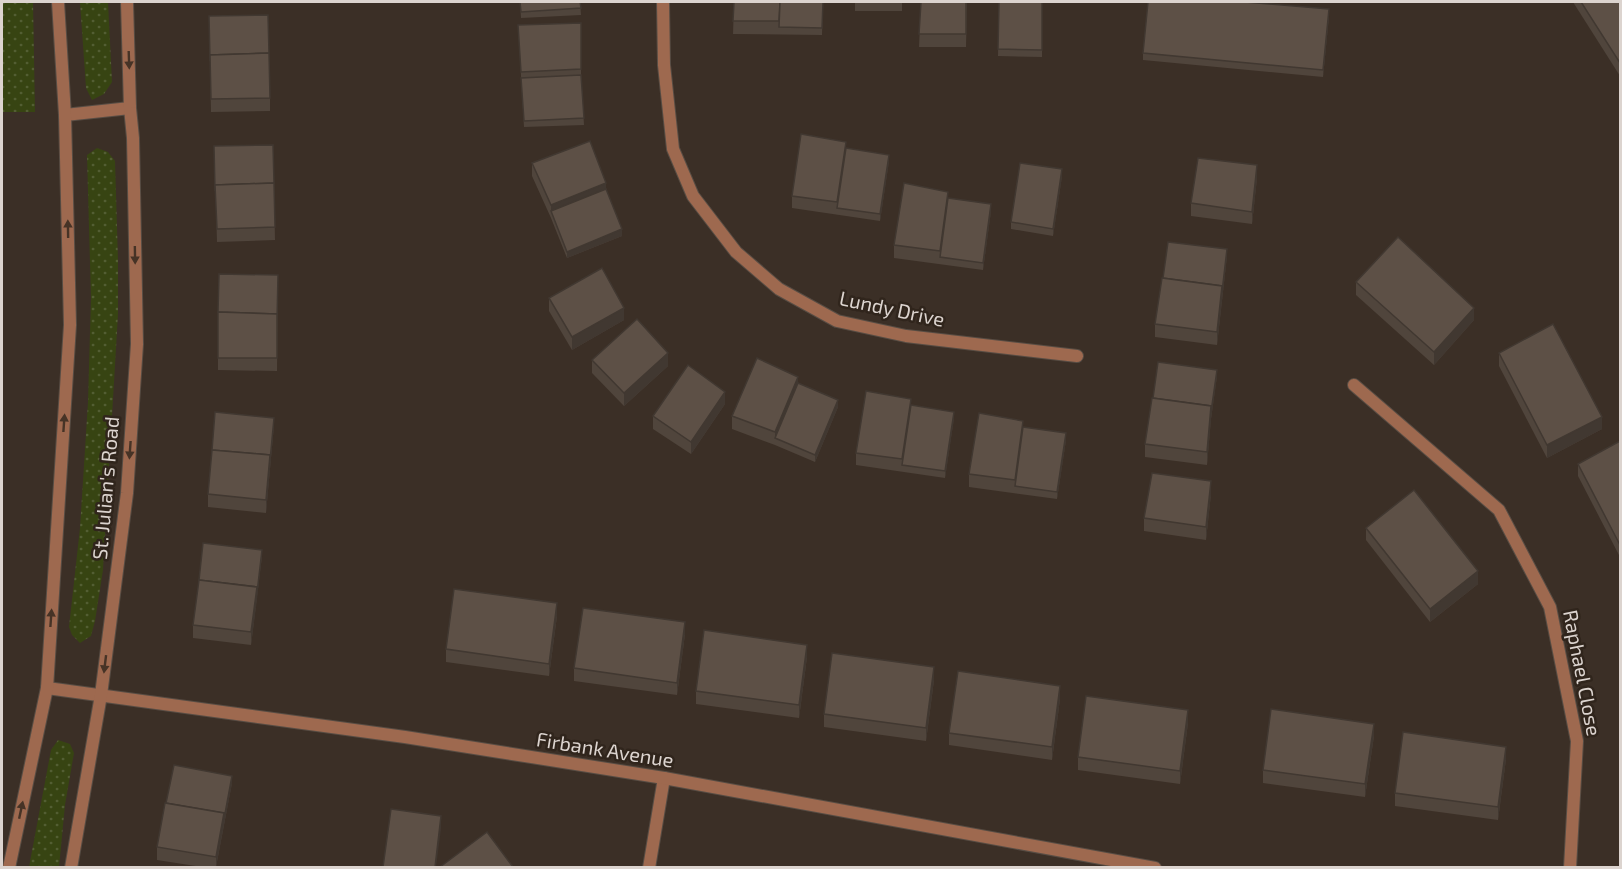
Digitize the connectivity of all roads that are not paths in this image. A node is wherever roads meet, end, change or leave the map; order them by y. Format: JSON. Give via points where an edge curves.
{"nodes":[{"id":1,"x":58,"y":2,"type":"edge"},
{"id":2,"x":127,"y":2,"type":"edge"},
{"id":3,"x":663,"y":2,"type":"edge"},
{"id":4,"x":130,"y":108,"type":"junction"},
{"id":5,"x":65,"y":115,"type":"junction"},
{"id":6,"x":1077,"y":356,"type":"dead end"},
{"id":7,"x":1354,"y":385,"type":"dead end"},
{"id":8,"x":46,"y":688,"type":"junction"},
{"id":9,"x":101,"y":695,"type":"junction"},
{"id":10,"x":664,"y":778,"type":"junction"},
{"id":11,"x":9,"y":867,"type":"edge"},
{"id":12,"x":71,"y":867,"type":"edge"},
{"id":13,"x":649,"y":867,"type":"edge"},
{"id":14,"x":1155,"y":867,"type":"edge"},
{"id":15,"x":1570,"y":867,"type":"edge"}],
"edges":[{"from":1,"to":5,"type":"street"},
{"from":2,"to":4,"type":"street","name":"St. Julian's Road","one_way":true},
{"from":3,"to":6,"type":"street","name":"Lundy Drive","via":[[664,65],[673,149],[693,196],[736,252],[779,289],[837,321],[906,336]]},
{"from":4,"to":5,"type":"street"},
{"from":4,"to":9,"type":"street","name":"St. Julian's Road","one_way":true,"via":[[137,344],[127,493]]},
{"from":8,"to":5,"type":"street","one_way":true,"via":[[70,325]]},
{"from":7,"to":15,"type":"street","name":"Raphael Close","via":[[1499,510],[1550,607],[1577,741]]},
{"from":8,"to":9,"type":"street","name":"Firbank Avenue"},
{"from":11,"to":8,"type":"street","one_way":true},
{"from":9,"to":10,"type":"street","name":"Firbank Avenue"},
{"from":9,"to":12,"type":"street","name":"St. Julian's Road"},
{"from":10,"to":13,"type":"street"},
{"from":10,"to":14,"type":"street","name":"Firbank Avenue"}]}
